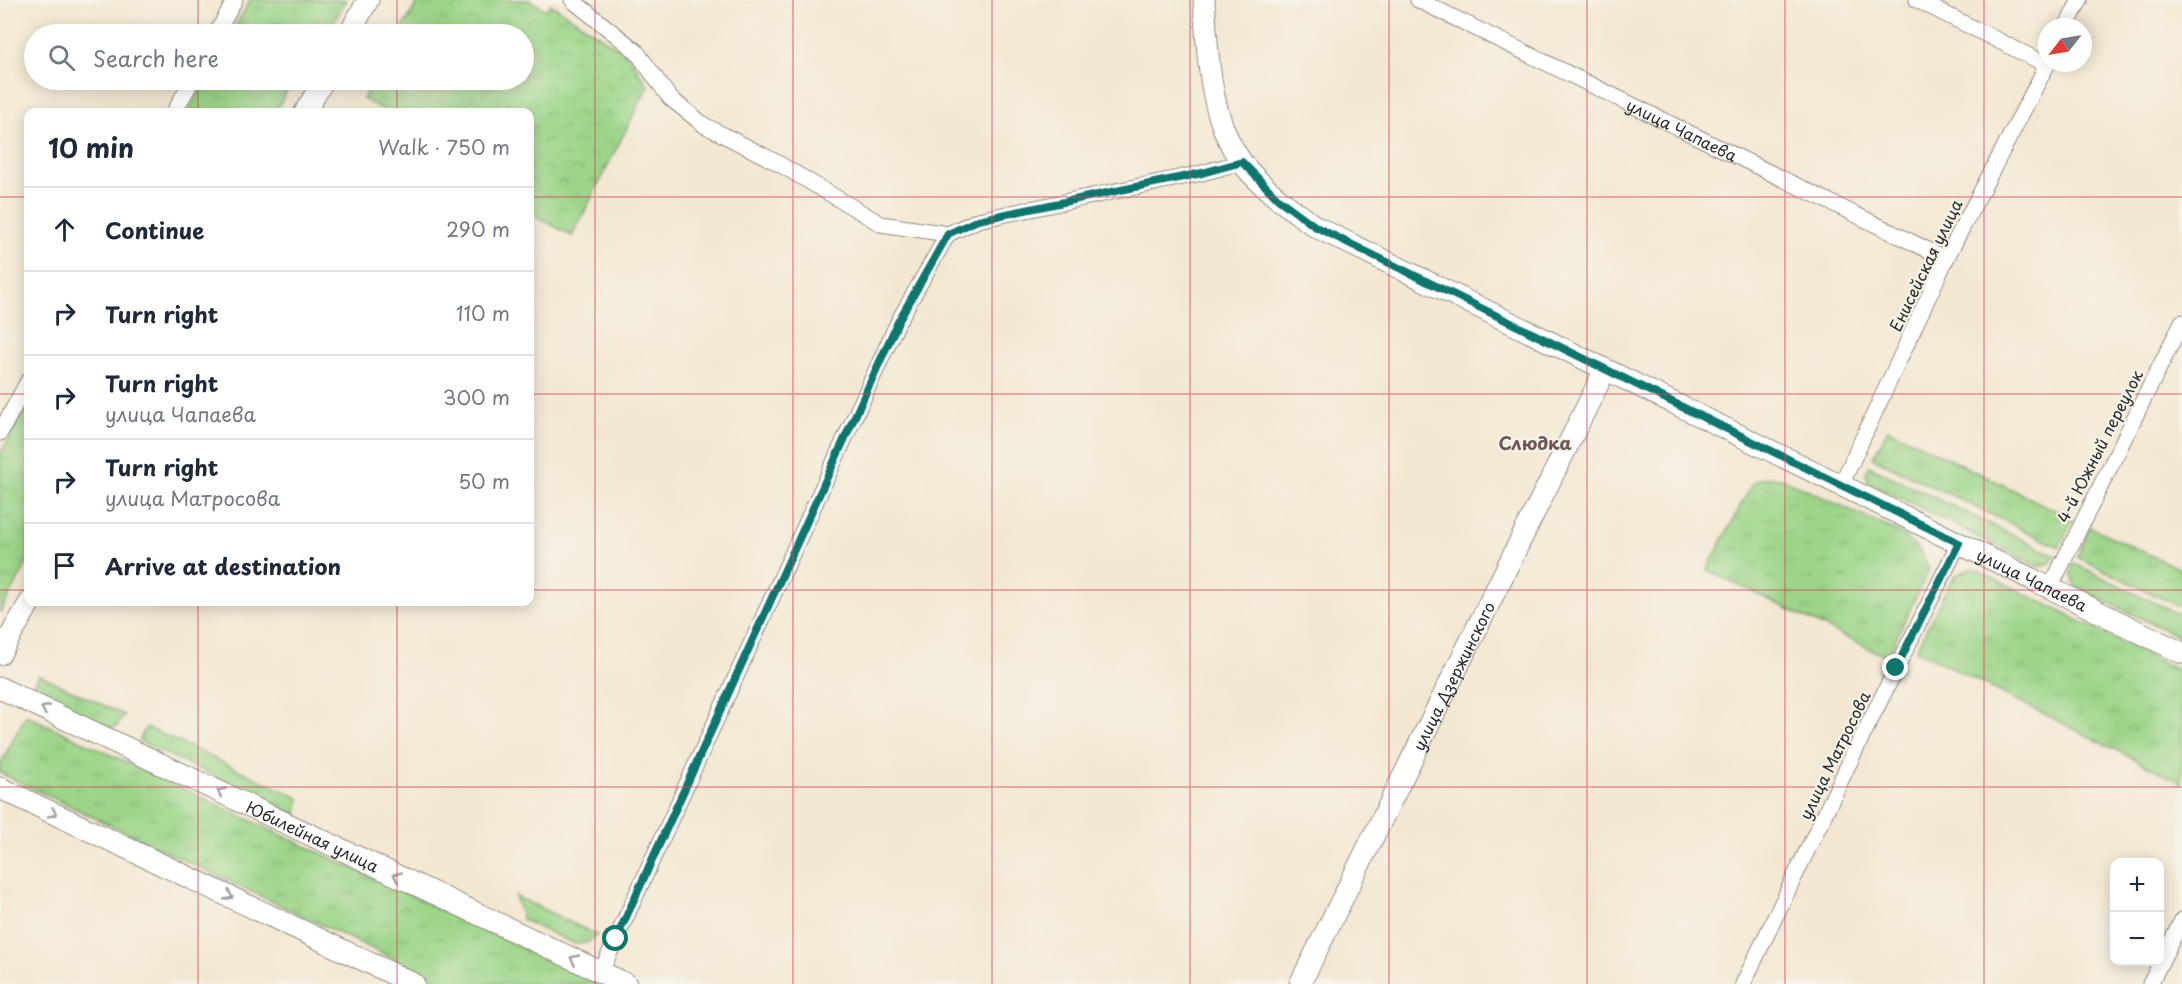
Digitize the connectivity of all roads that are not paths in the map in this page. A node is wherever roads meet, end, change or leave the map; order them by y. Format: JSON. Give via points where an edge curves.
{"nodes":[{"id":1,"x":234,"y":0,"type":"edge"},
{"id":2,"x":368,"y":0,"type":"edge"},
{"id":3,"x":572,"y":0,"type":"edge"},
{"id":4,"x":1204,"y":0,"type":"edge"},
{"id":5,"x":1418,"y":0,"type":"edge"},
{"id":6,"x":1917,"y":0,"type":"edge"},
{"id":7,"x":2080,"y":0,"type":"edge"},
{"id":8,"x":2071,"y":18,"type":"edge"},
{"id":9,"x":221,"y":24,"type":"edge"},
{"id":10,"x":355,"y":24,"type":"edge"},
{"id":11,"x":2038,"y":60,"type":"edge"},
{"id":12,"x":2043,"y":72,"type":"edge"},
{"id":13,"x":186,"y":90,"type":"edge"},
{"id":14,"x":318,"y":90,"type":"edge"},
{"id":15,"x":176,"y":108,"type":"edge"},
{"id":16,"x":307,"y":108,"type":"edge"},
{"id":17,"x":1242,"y":162,"type":"junction"},
{"id":18,"x":948,"y":234,"type":"junction"},
{"id":19,"x":1946,"y":259,"type":"junction"},
{"id":20,"x":2182,"y":322,"type":"edge"},
{"id":21,"x":1605,"y":369,"type":"junction"},
{"id":22,"x":24,"y":388,"type":"edge"},
{"id":23,"x":0,"y":432,"type":"edge"},
{"id":24,"x":1841,"y":486,"type":"junction"},
{"id":25,"x":1959,"y":543,"type":"junction"},
{"id":26,"x":2050,"y":588,"type":"junction"},
{"id":27,"x":28,"y":606,"type":"edge"},
{"id":28,"x":2182,"y":653,"type":"edge"},
{"id":29,"x":0,"y":654,"type":"edge"},
{"id":30,"x":0,"y":688,"type":"edge"},
{"id":31,"x":0,"y":788,"type":"edge"},
{"id":32,"x":2182,"y":920,"type":"edge"},
{"id":33,"x":601,"y":972,"type":"junction"},
{"id":34,"x":414,"y":984,"type":"edge"},
{"id":35,"x":626,"y":984,"type":"edge"},
{"id":36,"x":1301,"y":984,"type":"edge"},
{"id":37,"x":1743,"y":984,"type":"edge"},
{"id":38,"x":2150,"y":984,"type":"edge"}],
"edges":[{"from":1,"to":9,"type":"street"},
{"from":2,"to":10,"type":"main road"},
{"from":3,"to":18,"type":"street","via":[[636,51],[670,98],[704,125],[881,224]]},
{"from":4,"to":17,"type":"main road","name":"улица Чапаева","via":[[1216,106]]},
{"from":5,"to":19,"type":"street","name":"улица Чапаева"},
{"from":6,"to":11,"type":"street"},
{"from":7,"to":8,"type":"street"},
{"from":12,"to":19,"type":"street","name":"Енисейская улица"},
{"from":13,"to":15,"type":"street"},
{"from":14,"to":16,"type":"main road"},
{"from":17,"to":18,"type":"street","via":[[978,220]]},
{"from":17,"to":21,"type":"main road","name":"улица Чапаева","via":[[1278,199],[1316,227]]},
{"from":18,"to":33,"type":"street","via":[[898,322]]},
{"from":19,"to":24,"type":"street","name":"Енисейская улица"},
{"from":20,"to":26,"type":"street","name":"4-й Южный переулок"},
{"from":21,"to":24,"type":"main road","name":"улица Чапаева"},
{"from":21,"to":36,"type":"main road","name":"улица Дзержинского"},
{"from":22,"to":23,"type":"street"},
{"from":24,"to":25,"type":"main road","name":"улица Чапаева"},
{"from":25,"to":26,"type":"main road","name":"улица Чапаева"},
{"from":25,"to":37,"type":"street","name":"улица Матросова"},
{"from":26,"to":28,"type":"main road","name":"улица Чапаева"},
{"from":27,"to":29,"type":"main road"},
{"from":33,"to":30,"type":"main road","name":"Юбилейная улица","one_way":true},
{"from":31,"to":34,"type":"main road","one_way":true},
{"from":32,"to":38,"type":"street"},
{"from":33,"to":35,"type":"main road","name":"Юбилейная улица"}]}
